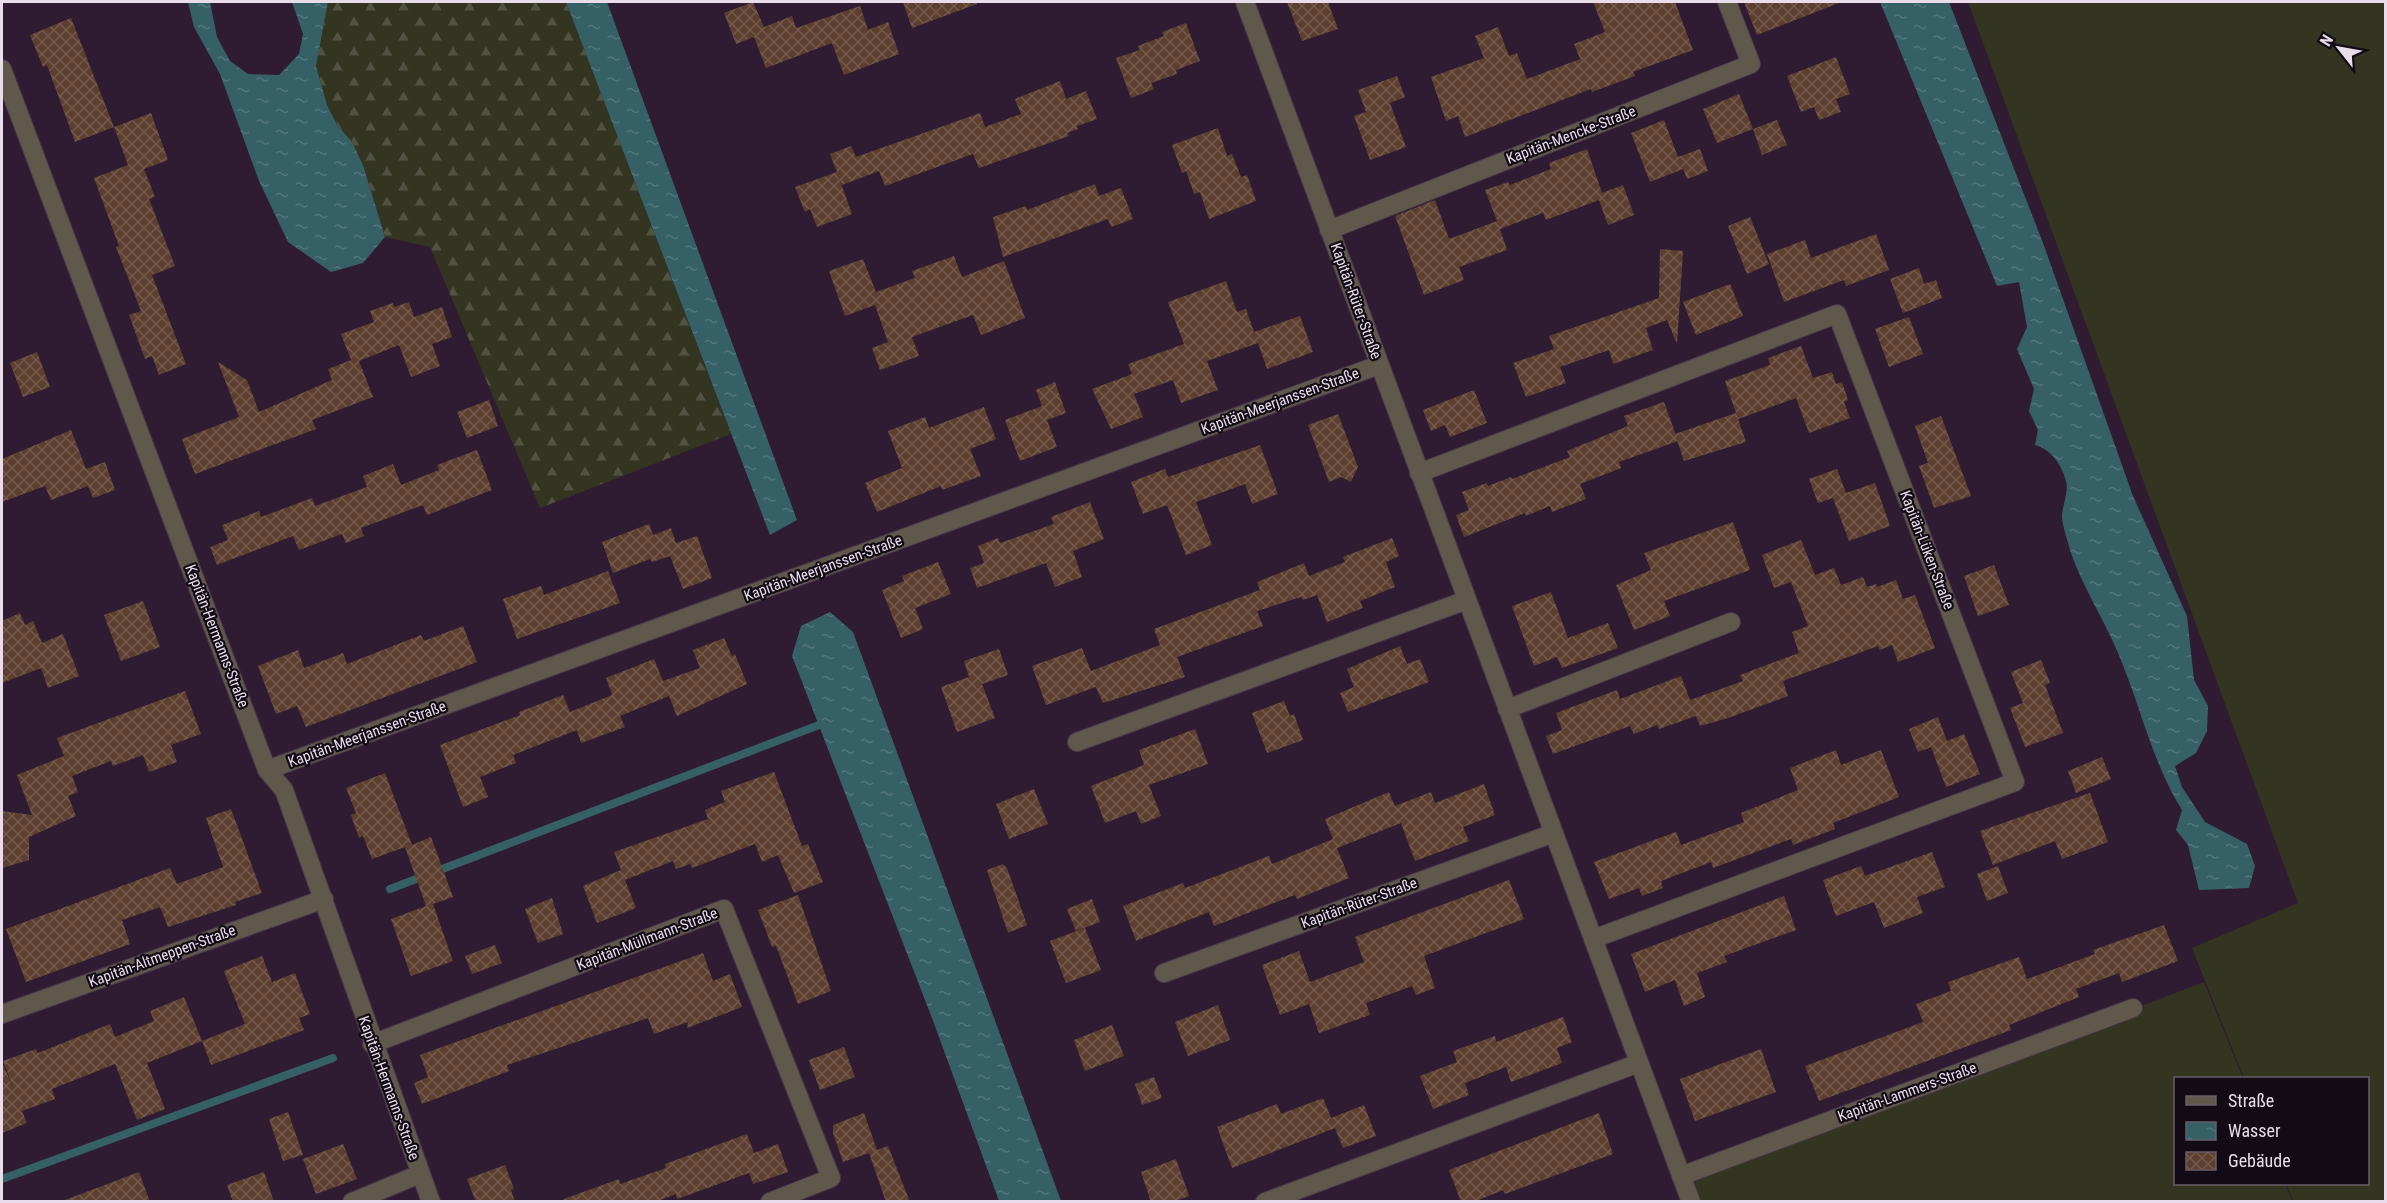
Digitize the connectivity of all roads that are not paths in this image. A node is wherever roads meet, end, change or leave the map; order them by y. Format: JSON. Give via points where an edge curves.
{"nodes":[{"id":1,"x":1245,"y":2,"type":"edge"},
{"id":2,"x":1727,"y":2,"type":"edge"},
{"id":3,"x":2,"y":69,"type":"edge"},
{"id":4,"x":1329,"y":230,"type":"junction"},
{"id":5,"x":1379,"y":365,"type":"junction"},
{"id":6,"x":1419,"y":473,"type":"junction"},
{"id":7,"x":1467,"y":600,"type":"junction"},
{"id":8,"x":1731,"y":622,"type":"dead end"},
{"id":9,"x":1507,"y":709,"type":"junction"},
{"id":10,"x":1077,"y":742,"type":"dead end"},
{"id":11,"x":267,"y":770,"type":"junction"},
{"id":12,"x":1554,"y":833,"type":"junction"},
{"id":13,"x":324,"y":899,"type":"junction"},
{"id":14,"x":1593,"y":939,"type":"junction"},
{"id":15,"x":1164,"y":973,"type":"dead end"},
{"id":16,"x":2133,"y":1008,"type":"dead end"},
{"id":17,"x":2,"y":1014,"type":"edge"},
{"id":18,"x":372,"y":1044,"type":"junction"},
{"id":19,"x":1639,"y":1063,"type":"junction"},
{"id":20,"x":420,"y":1174,"type":"junction"},
{"id":21,"x":1681,"y":1176,"type":"junction"},
{"id":22,"x":352,"y":1202,"type":"edge"},
{"id":23,"x":431,"y":1202,"type":"edge"},
{"id":24,"x":770,"y":1202,"type":"edge"},
{"id":25,"x":1265,"y":1202,"type":"edge"},
{"id":26,"x":1691,"y":1202,"type":"edge"}],
"edges":[{"from":1,"to":4,"type":"street","name":"Kapitän-Rüter-Straße"},
{"from":2,"to":4,"type":"street","name":"Kapitän-Mencke-Straße","via":[[1751,64]]},
{"from":3,"to":11,"type":"street","name":"Kapitän-Hermanns-Straße"},
{"from":4,"to":5,"type":"street","name":"Kapitän-Rüter-Straße"},
{"from":5,"to":6,"type":"street","name":"Kapitän-Rüter-Straße"},
{"from":5,"to":11,"type":"street","name":"Kapitän-Meerjanssen-Straße"},
{"from":6,"to":7,"type":"street","name":"Kapitän-Rüter-Straße"},
{"from":6,"to":14,"type":"street","name":"Kapitän-Lüken-Straße","via":[[1837,314],[2015,782]]},
{"from":7,"to":9,"type":"street","name":"Kapitän-Rüter-Straße"},
{"from":7,"to":10,"type":"street"},
{"from":8,"to":9,"type":"street"},
{"from":9,"to":12,"type":"street","name":"Kapitän-Rüter-Straße"},
{"from":11,"to":13,"type":"street","name":"Kapitän-Hermanns-Straße","via":[[284,790]]},
{"from":12,"to":14,"type":"street","name":"Kapitän-Rüter-Straße"},
{"from":12,"to":15,"type":"street","name":"Kapitän-Rüter-Straße"},
{"from":13,"to":17,"type":"street","name":"Kapitän-Altmeppen-Straße"},
{"from":13,"to":18,"type":"street","name":"Kapitän-Hermanns-Straße"},
{"from":14,"to":19,"type":"street","name":"Kapitän-Rüter-Straße"},
{"from":16,"to":21,"type":"street","name":"Kapitän-Lammers-Straße"},
{"from":18,"to":20,"type":"street","name":"Kapitän-Hermanns-Straße"},
{"from":18,"to":24,"type":"street","name":"Kapitän-Müllmann-Straße","via":[[724,909],[831,1178]]},
{"from":19,"to":21,"type":"street","name":"Kapitän-Rüter-Straße"},
{"from":19,"to":25,"type":"street"},
{"from":20,"to":22,"type":"street"},
{"from":20,"to":23,"type":"street","name":"Kapitän-Hermanns-Straße"},
{"from":21,"to":26,"type":"street","name":"Kapitän-Rüter-Straße"}]}
